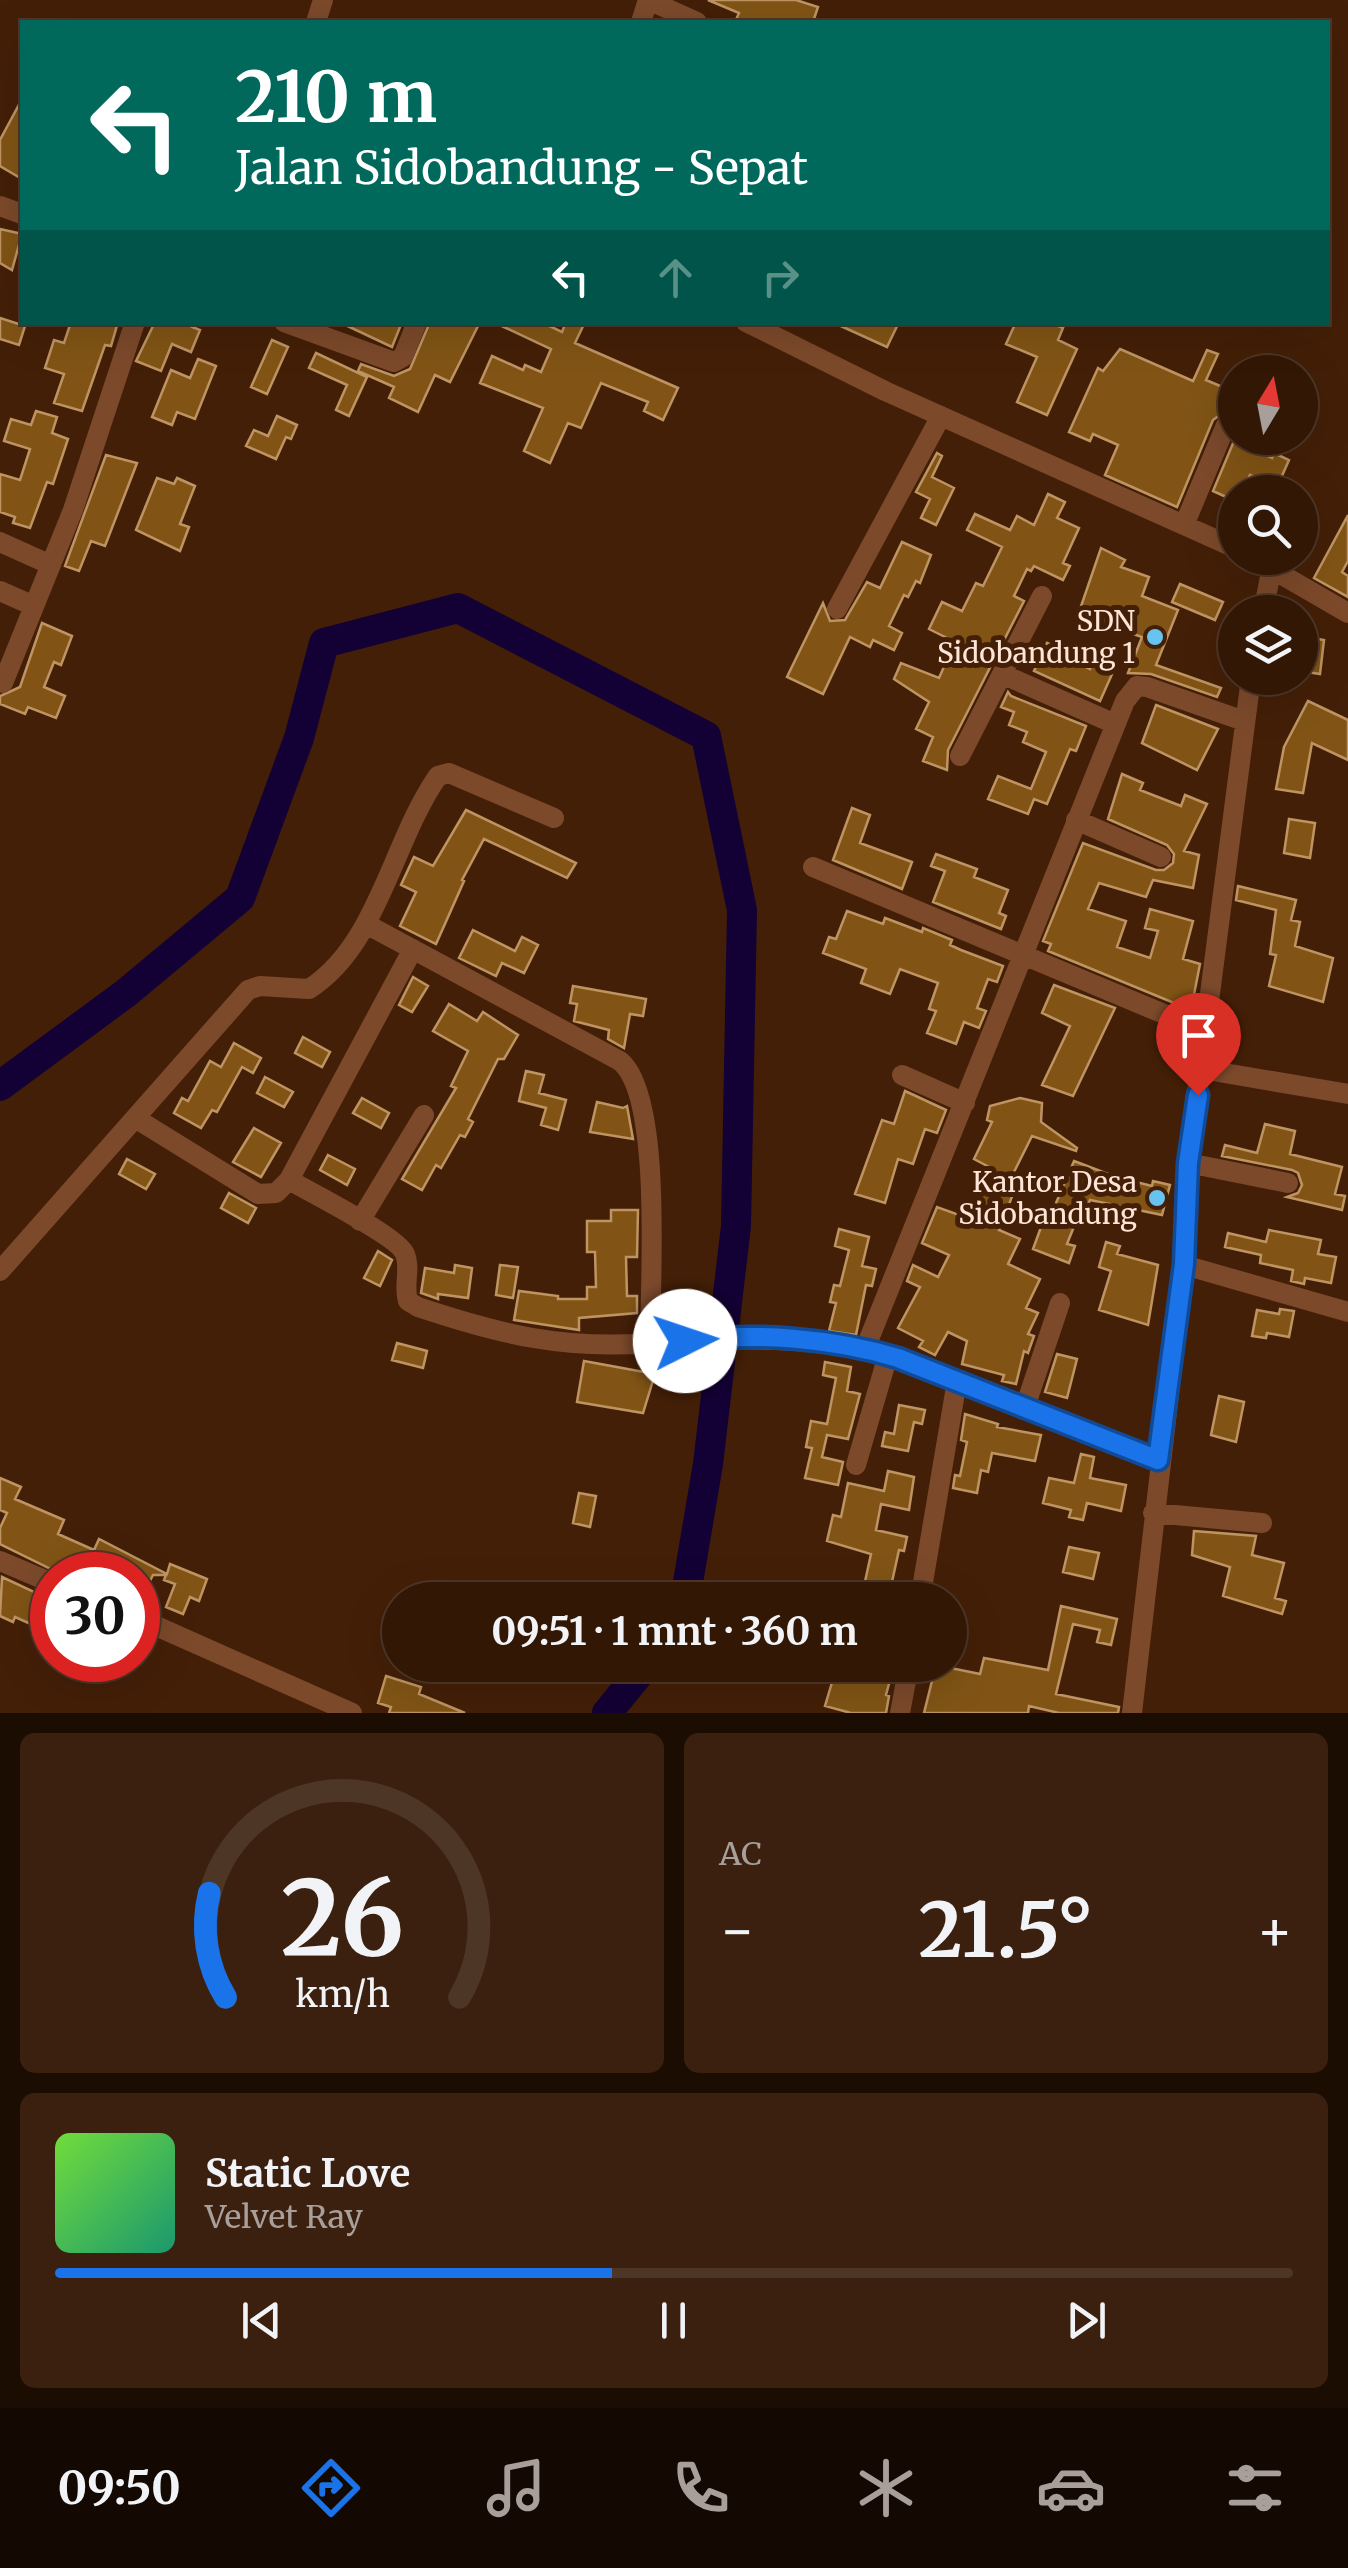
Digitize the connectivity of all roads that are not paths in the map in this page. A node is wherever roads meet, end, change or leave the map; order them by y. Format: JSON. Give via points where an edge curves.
{"nodes":[{"id":1,"x":642,"y":20,"type":"edge"},
{"id":2,"x":693,"y":20,"type":"edge"},
{"id":3,"x":135,"y":325,"type":"edge"},
{"id":4,"x":292,"y":325,"type":"edge"},
{"id":5,"x":416,"y":325,"type":"edge"},
{"id":6,"x":752,"y":325,"type":"edge"},
{"id":7,"x":941,"y":416,"type":"junction"},
{"id":8,"x":1218,"y":444,"type":"edge"},
{"id":9,"x":1185,"y":523,"type":"junction"},
{"id":10,"x":1218,"y":540,"type":"edge"},
{"id":11,"x":0,"y":542,"type":"edge"},
{"id":12,"x":51,"y":564,"type":"junction"},
{"id":13,"x":1284,"y":575,"type":"edge"},
{"id":14,"x":0,"y":591,"type":"edge"},
{"id":15,"x":1042,"y":596,"type":"dead end"},
{"id":16,"x":34,"y":606,"type":"junction"},
{"id":17,"x":837,"y":608,"type":"dead end"},
{"id":18,"x":1348,"y":613,"type":"edge"},
{"id":19,"x":1002,"y":674,"type":"junction"},
{"id":20,"x":3,"y":683,"type":"dead end"},
{"id":21,"x":1249,"y":695,"type":"edge"},
{"id":22,"x":1244,"y":722,"type":"junction"},
{"id":23,"x":1115,"y":724,"type":"junction"},
{"id":24,"x":960,"y":756,"type":"dead end"},
{"id":25,"x":554,"y":818,"type":"dead end"},
{"id":26,"x":1076,"y":820,"type":"junction"},
{"id":27,"x":1161,"y":857,"type":"dead end"},
{"id":28,"x":813,"y":867,"type":"dead end"},
{"id":29,"x":366,"y":924,"type":"junction"},
{"id":30,"x":412,"y":949,"type":"junction"},
{"id":31,"x":1022,"y":955,"type":"junction"},
{"id":32,"x":1206,"y":1032,"type":"junction"},
{"id":33,"x":1201,"y":1069,"type":"junction"},
{"id":34,"x":902,"y":1074,"type":"dead end"},
{"id":35,"x":1348,"y":1094,"type":"edge"},
{"id":36,"x":966,"y":1103,"type":"junction"},
{"id":37,"x":424,"y":1115,"type":"dead end"},
{"id":38,"x":134,"y":1118,"type":"junction"},
{"id":39,"x":1188,"y":1163,"type":"junction"},
{"id":40,"x":290,"y":1180,"type":"junction"},
{"id":41,"x":1288,"y":1183,"type":"dead end"},
{"id":42,"x":360,"y":1221,"type":"junction"},
{"id":43,"x":1184,"y":1264,"type":"junction"},
{"id":44,"x":0,"y":1270,"type":"edge"},
{"id":45,"x":1060,"y":1303,"type":"dead end"},
{"id":46,"x":1348,"y":1312,"type":"edge"},
{"id":47,"x":650,"y":1343,"type":"junction"},
{"id":48,"x":865,"y":1349,"type":"junction"},
{"id":49,"x":888,"y":1355,"type":"junction"},
{"id":50,"x":957,"y":1381,"type":"junction"},
{"id":51,"x":1024,"y":1410,"type":"junction"},
{"id":52,"x":1158,"y":1460,"type":"junction"},
{"id":53,"x":856,"y":1465,"type":"dead end"},
{"id":54,"x":1153,"y":1513,"type":"junction"},
{"id":55,"x":1262,"y":1523,"type":"dead end"},
{"id":56,"x":0,"y":1560,"type":"edge"},
{"id":57,"x":30,"y":1573,"type":"edge"},
{"id":58,"x":923,"y":1582,"type":"edge"},
{"id":59,"x":160,"y":1628,"type":"edge"},
{"id":60,"x":906,"y":1682,"type":"edge"},
{"id":61,"x":352,"y":1713,"type":"edge"},
{"id":62,"x":900,"y":1713,"type":"edge"},
{"id":63,"x":1132,"y":1713,"type":"edge"}],
"edges":[{"from":1,"to":2,"type":"street","via":[[648,0]]},
{"from":3,"to":12,"type":"street"},
{"from":4,"to":5,"type":"street","via":[[394,362],[404,357]]},
{"from":6,"to":7,"type":"street"},
{"from":7,"to":9,"type":"street"},
{"from":7,"to":17,"type":"street"},
{"from":8,"to":9,"type":"street"},
{"from":9,"to":10,"type":"street"},
{"from":11,"to":12,"type":"street"},
{"from":12,"to":16,"type":"street"},
{"from":13,"to":18,"type":"street"},
{"from":14,"to":16,"type":"street"},
{"from":15,"to":19,"type":"street"},
{"from":16,"to":20,"type":"street"},
{"from":19,"to":23,"type":"street"},
{"from":19,"to":24,"type":"street"},
{"from":21,"to":22,"type":"street"},
{"from":22,"to":23,"type":"street","via":[[1137,686]]},
{"from":22,"to":32,"type":"street"},
{"from":23,"to":26,"type":"street"},
{"from":25,"to":29,"type":"street","via":[[442,774],[413,818]]},
{"from":26,"to":27,"type":"street"},
{"from":26,"to":31,"type":"street"},
{"from":28,"to":31,"type":"street"},
{"from":29,"to":30,"type":"street"},
{"from":29,"to":38,"type":"street","via":[[342,962],[310,990],[248,990]]},
{"from":30,"to":40,"type":"street"},
{"from":30,"to":47,"type":"street","via":[[604,1052],[636,1080],[646,1118]]},
{"from":31,"to":32,"type":"street"},
{"from":31,"to":36,"type":"street"},
{"from":32,"to":33,"type":"street"},
{"from":33,"to":35,"type":"street"},
{"from":33,"to":39,"type":"street"},
{"from":34,"to":36,"type":"street"},
{"from":36,"to":48,"type":"street"},
{"from":37,"to":42,"type":"street"},
{"from":38,"to":40,"type":"street","via":[[258,1194],[276,1193]]},
{"from":38,"to":44,"type":"street"},
{"from":39,"to":41,"type":"street"},
{"from":39,"to":43,"type":"street"},
{"from":40,"to":42,"type":"street"},
{"from":42,"to":47,"type":"street","via":[[405,1252],[404,1289],[418,1307],[536,1342]]},
{"from":43,"to":46,"type":"street"},
{"from":43,"to":52,"type":"street"},
{"from":45,"to":51,"type":"street"},
{"from":47,"to":48,"type":"street","via":[[739,1338]]},
{"from":48,"to":49,"type":"street"},
{"from":49,"to":50,"type":"street"},
{"from":49,"to":53,"type":"street"},
{"from":50,"to":51,"type":"street"},
{"from":50,"to":58,"type":"street"},
{"from":51,"to":52,"type":"street"},
{"from":52,"to":54,"type":"street"},
{"from":54,"to":55,"type":"street"},
{"from":54,"to":63,"type":"street"},
{"from":56,"to":57,"type":"street"},
{"from":59,"to":61,"type":"street"},
{"from":60,"to":62,"type":"street"}]}
